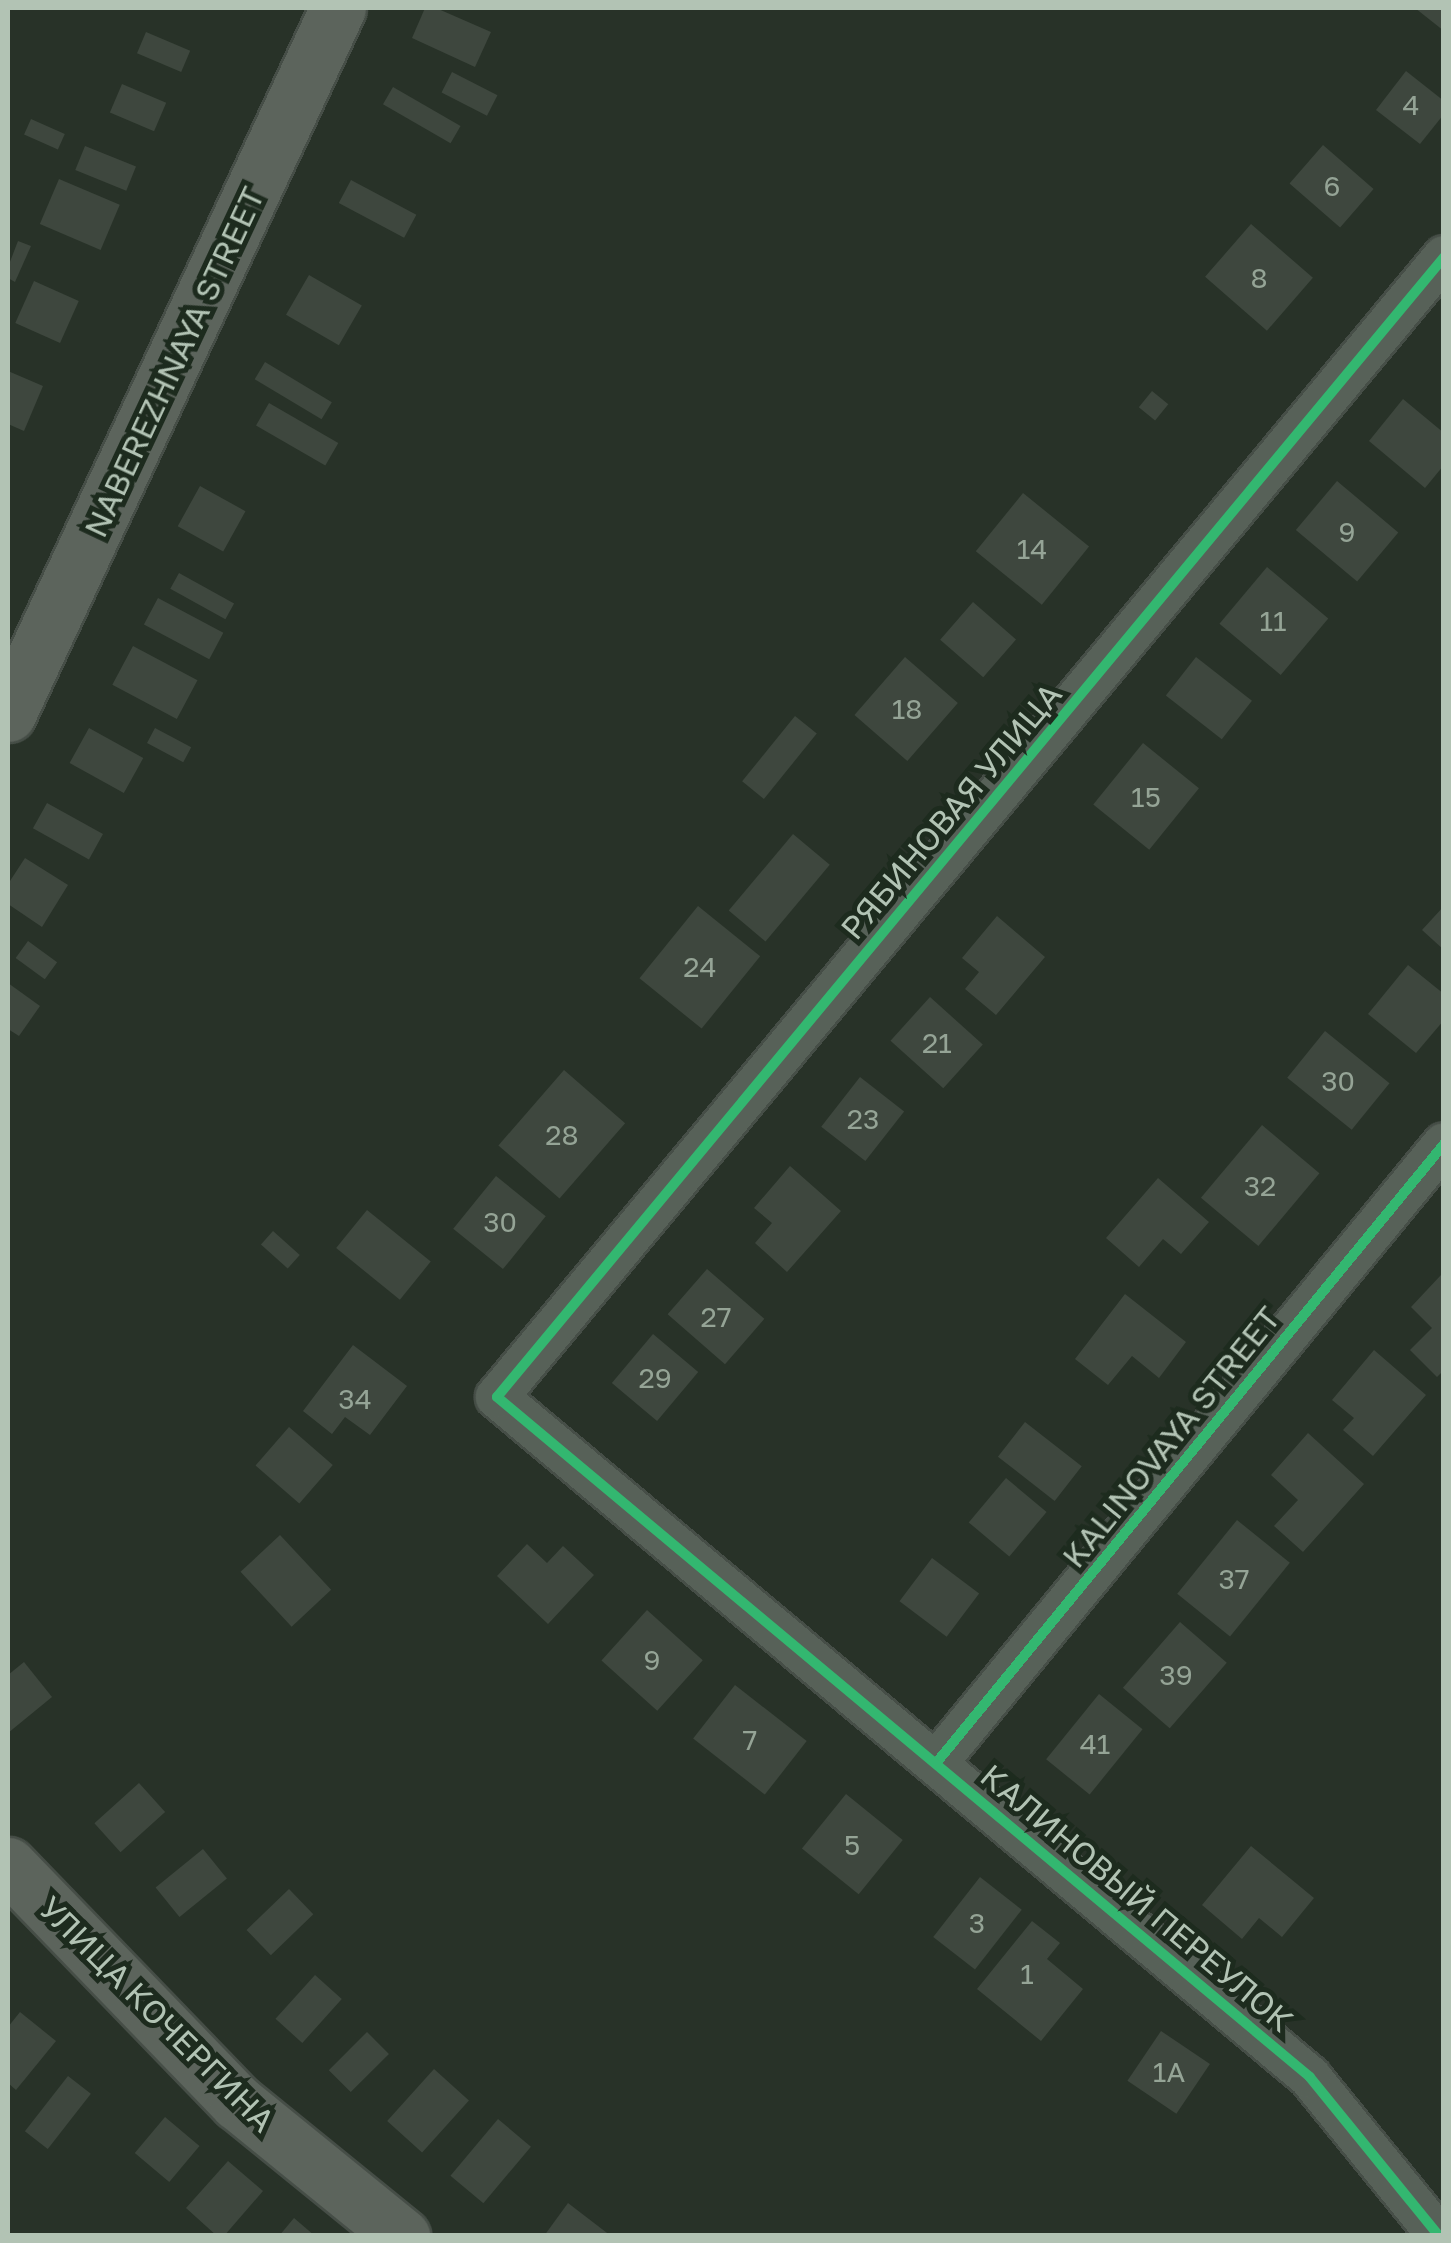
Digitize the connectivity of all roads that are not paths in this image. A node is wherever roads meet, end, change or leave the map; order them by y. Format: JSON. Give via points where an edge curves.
{"nodes":[{"id":1,"x":338,"y":8,"type":"edge"},
{"id":2,"x":1444,"y":256,"type":"edge"},
{"id":3,"x":8,"y":714,"type":"edge"},
{"id":4,"x":1444,"y":1144,"type":"edge"},
{"id":5,"x":497,"y":1397,"type":"joint"},
{"id":6,"x":937,"y":1762,"type":"junction"},
{"id":7,"x":8,"y":1865,"type":"edge"},
{"id":8,"x":402,"y":2236,"type":"edge"},
{"id":9,"x":1439,"y":2236,"type":"edge"}],
"edges":[{"from":1,"to":3,"type":"street","name":"NABEREZHNAYA STREET"},
{"from":2,"to":5,"type":"street","name":"РЯБИНОВАЯ УЛИЦА"},
{"from":4,"to":6,"type":"street","name":"KALINOVAYA STREET"},
{"from":5,"to":6,"type":"street","name":"КАЛИНОВЫЙ ПЕРЕУЛОК"},
{"from":6,"to":9,"type":"street","name":"КАЛИНОВЫЙ ПЕРЕУЛОК","via":[[1310,2077]]},
{"from":7,"to":8,"type":"street","name":"УЛИЦА КОЧЕРГИНА","via":[[237,2102]]}]}
